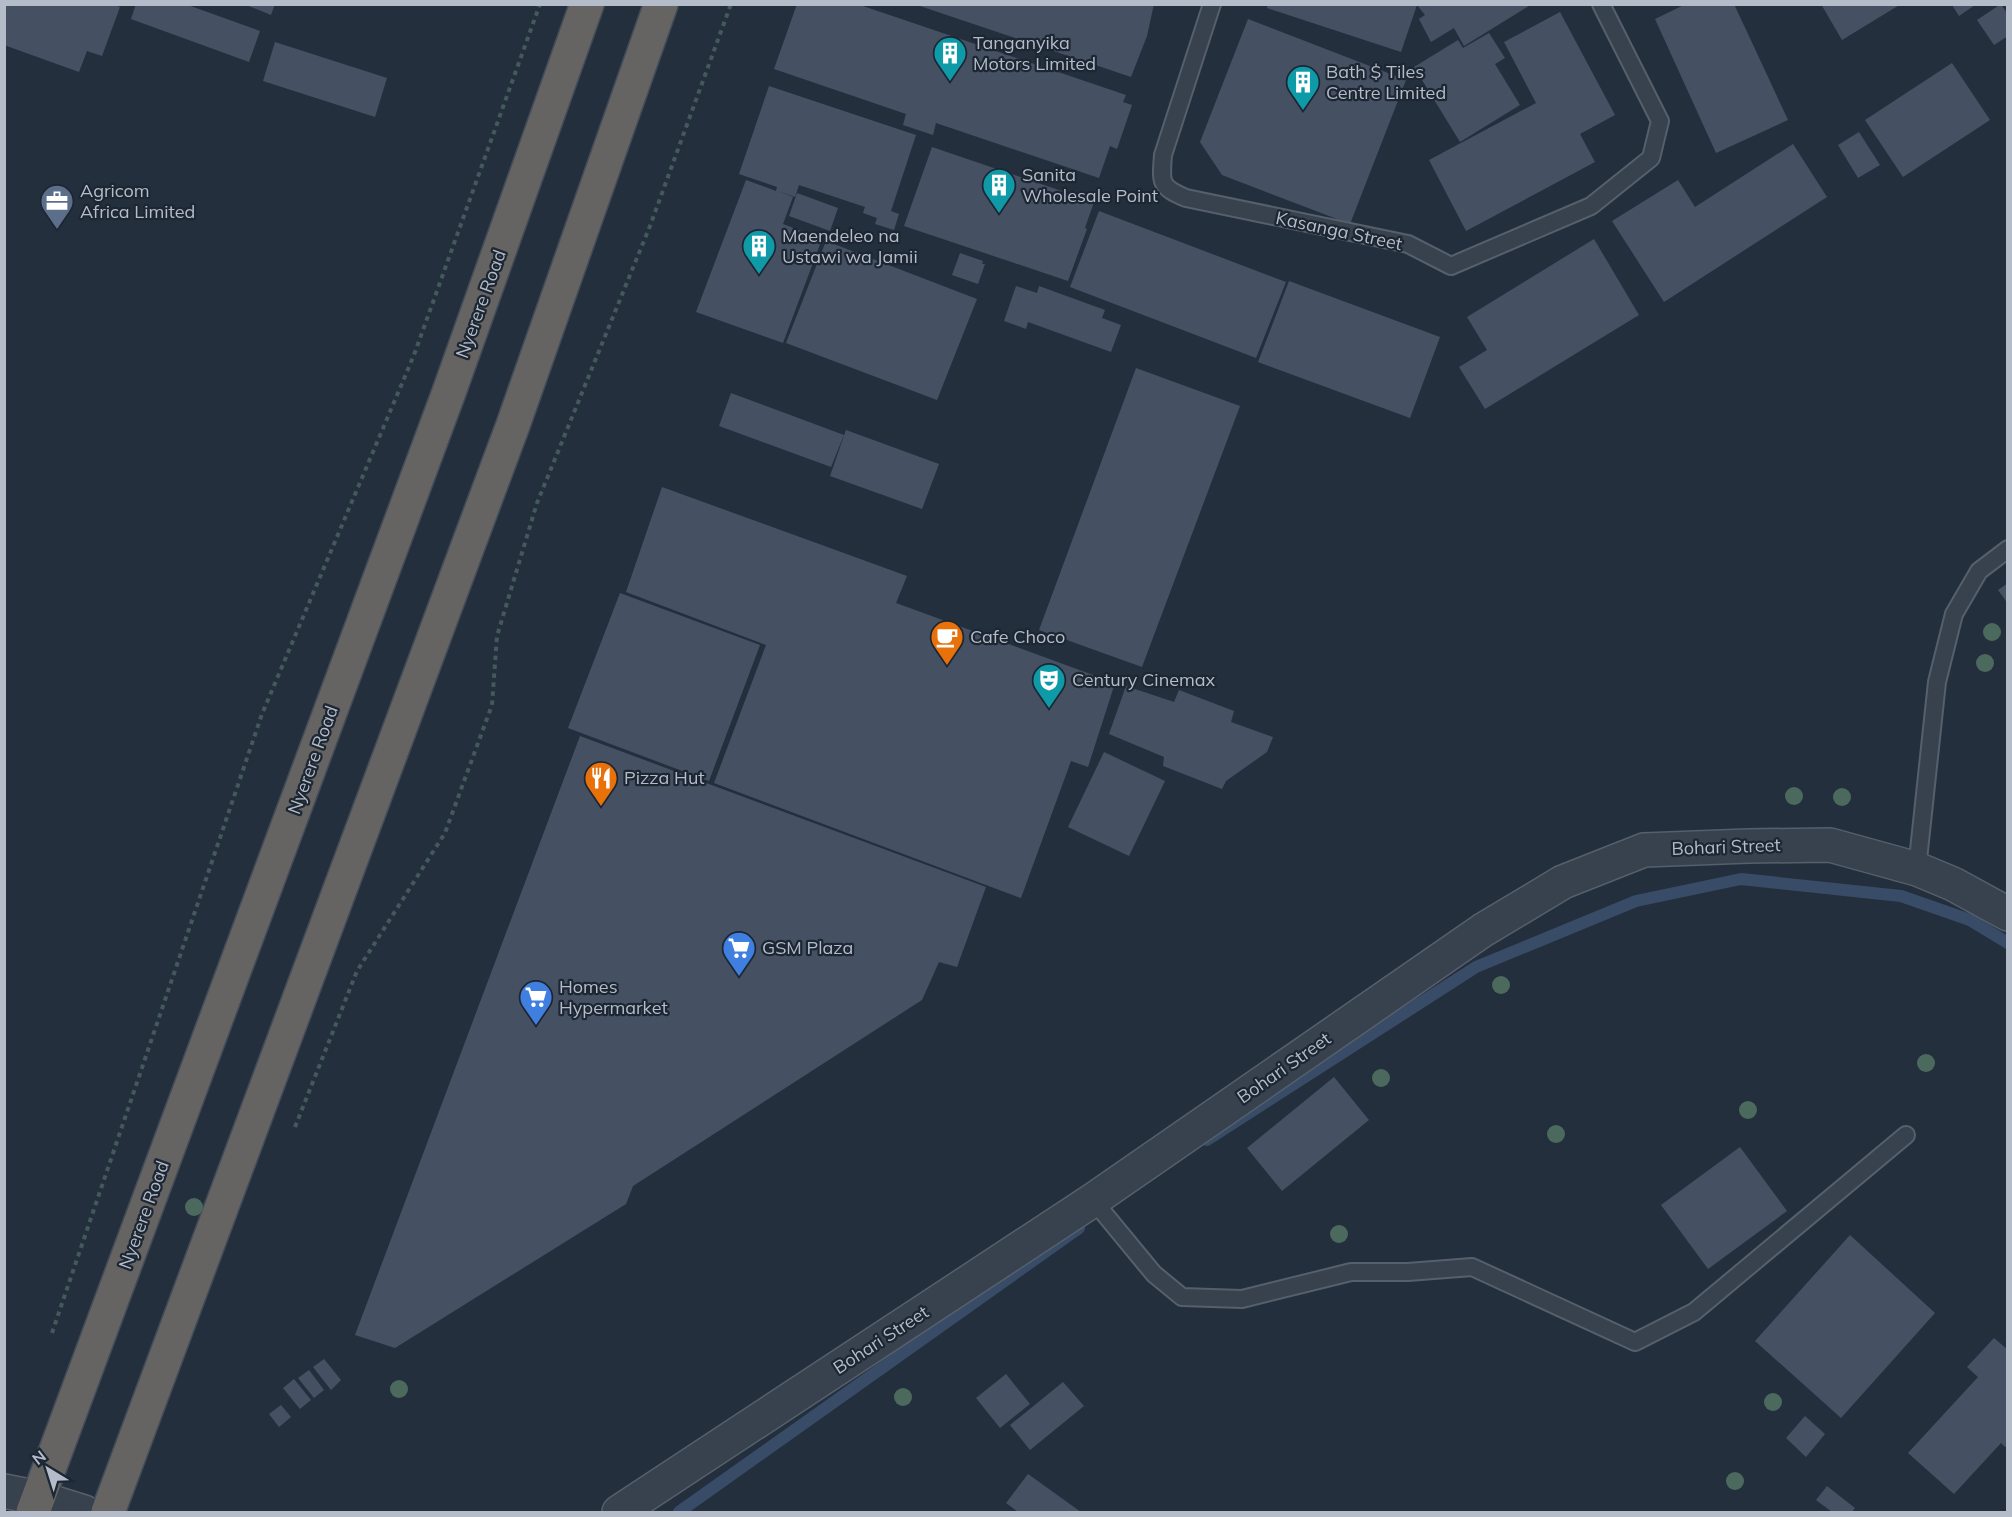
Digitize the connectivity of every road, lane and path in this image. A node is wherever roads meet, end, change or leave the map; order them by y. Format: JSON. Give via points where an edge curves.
{"nodes":[{"id":1,"x":540,"y":4,"type":"edge"},
{"id":2,"x":587,"y":4,"type":"edge"},
{"id":3,"x":661,"y":4,"type":"edge"},
{"id":4,"x":731,"y":4,"type":"edge"},
{"id":5,"x":1212,"y":4,"type":"edge"},
{"id":6,"x":1601,"y":4,"type":"edge"},
{"id":7,"x":2007,"y":549,"type":"edge"},
{"id":8,"x":1917,"y":869,"type":"junction"},
{"id":9,"x":2007,"y":914,"type":"edge"},
{"id":10,"x":1906,"y":1135,"type":"dead end"},
{"id":11,"x":291,"y":1137,"type":"dead end"},
{"id":12,"x":1093,"y":1200,"type":"junction"},
{"id":13,"x":52,"y":1333,"type":"dead end"},
{"id":14,"x":4,"y":1491,"type":"edge"},
{"id":15,"x":36,"y":1505,"type":"edge"},
{"id":16,"x":84,"y":1512,"type":"edge"},
{"id":17,"x":108,"y":1512,"type":"edge"},
{"id":18,"x":619,"y":1512,"type":"edge"}],
"edges":[{"from":1,"to":13,"type":"path","via":[[414,356],[262,714]]},
{"from":2,"to":15,"type":"highway","name":"Nyerere Road","via":[[449,392]]},
{"from":3,"to":17,"type":"highway","via":[[509,436]]},
{"from":4,"to":11,"type":"path","via":[[650,226],[537,503],[497,636],[492,705],[445,833],[357,971]]},
{"from":5,"to":6,"type":"lane","name":"Kasanga Street","via":[[1162,155],[1161,178],[1168,191],[1408,244],[1451,266],[1591,206],[1651,158],[1660,121]]},
{"from":7,"to":8,"type":"lane","via":[[1979,571],[1954,614],[1937,682]]},
{"from":8,"to":9,"type":"street","name":"Bohari Street"},
{"from":8,"to":12,"type":"street","name":"Bohari Street","via":[[1830,845],[1748,846],[1644,850],[1563,882],[1483,930]]},
{"from":10,"to":12,"type":"lane","via":[[1694,1312],[1635,1342],[1472,1268],[1351,1272],[1242,1299],[1182,1297],[1154,1274]]},
{"from":12,"to":18,"type":"street","name":"Bohari Street"},
{"from":14,"to":15,"type":"street"},
{"from":15,"to":16,"type":"street"}]}
